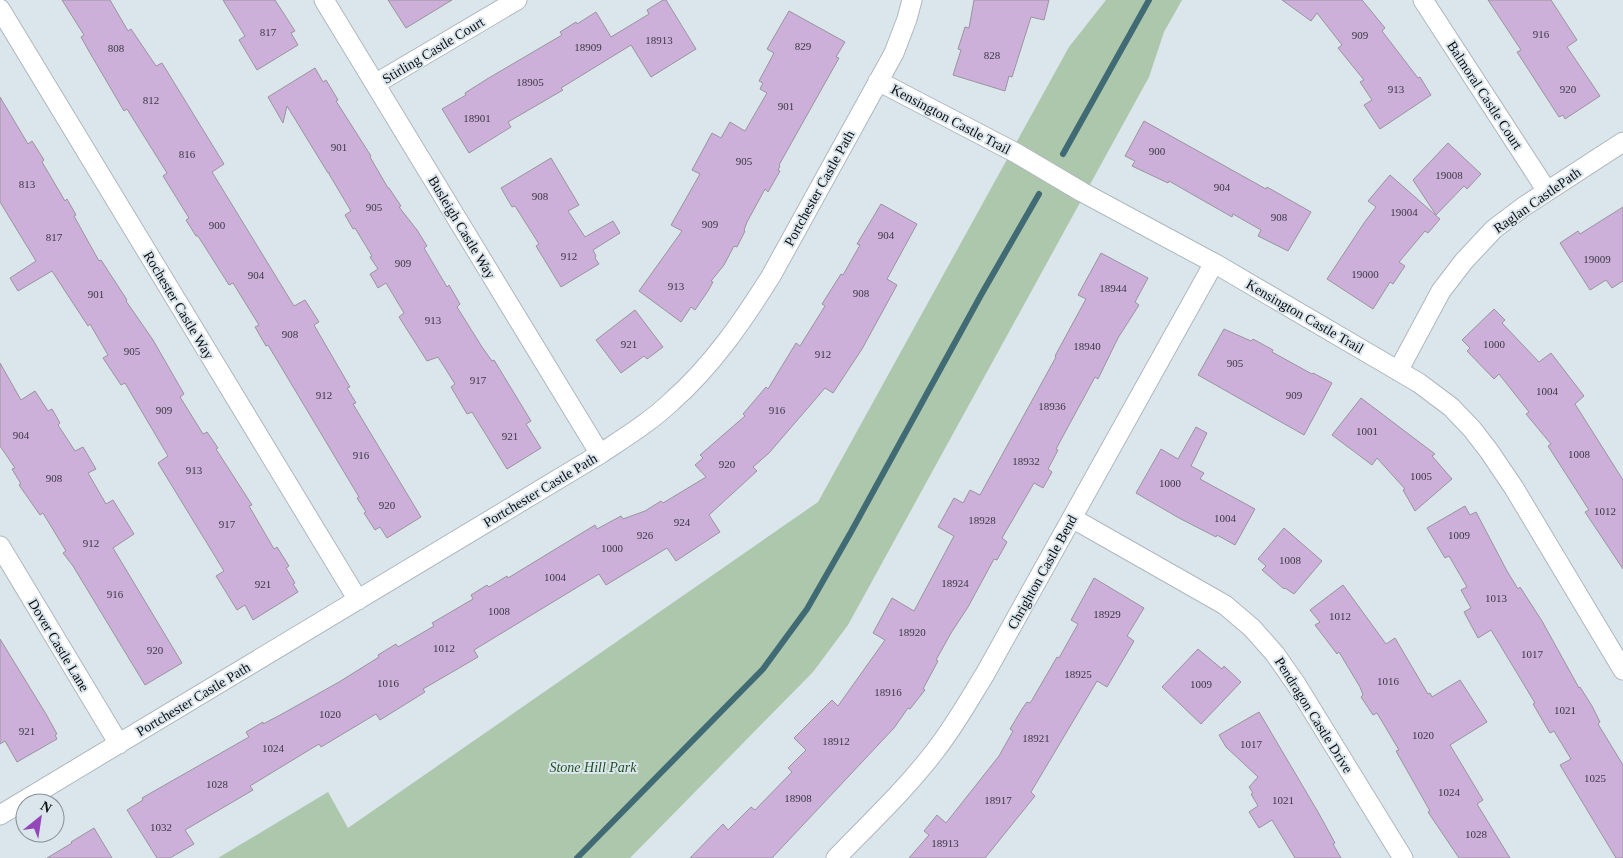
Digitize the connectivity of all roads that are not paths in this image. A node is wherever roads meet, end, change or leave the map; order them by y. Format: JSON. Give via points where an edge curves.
{"nodes":[{"id":1,"x":324,"y":0,"type":"edge"},
{"id":2,"x":517,"y":0,"type":"edge"},
{"id":3,"x":912,"y":0,"type":"edge"},
{"id":4,"x":1423,"y":0,"type":"edge"},
{"id":5,"x":0,"y":9,"type":"edge"},
{"id":6,"x":878,"y":81,"type":"junction"},
{"id":7,"x":375,"y":84,"type":"junction"},
{"id":8,"x":1623,"y":142,"type":"edge"},
{"id":9,"x":1547,"y":190,"type":"junction"},
{"id":10,"x":1214,"y":263,"type":"junction"},
{"id":11,"x":1398,"y":371,"type":"junction"},
{"id":12,"x":600,"y":454,"type":"junction"},
{"id":13,"x":1072,"y":518,"type":"junction"},
{"id":14,"x":0,"y":546,"type":"edge"},
{"id":15,"x":358,"y":600,"type":"junction"},
{"id":16,"x":1623,"y":670,"type":"edge"},
{"id":17,"x":119,"y":744,"type":"junction"},
{"id":18,"x":0,"y":815,"type":"edge"},
{"id":19,"x":836,"y":858,"type":"edge"},
{"id":20,"x":1403,"y":858,"type":"edge"}],
"edges":[{"from":1,"to":7,"type":"street","name":"Busleigh Castle Way"},
{"from":2,"to":7,"type":"street","name":"Stirling Castle Court"},
{"from":3,"to":6,"type":"street","name":"Portchester Castle Path","via":[[894,52]]},
{"from":4,"to":9,"type":"street","name":"Balmoral Castle Court"},
{"from":5,"to":15,"type":"street","name":"Rochester Castle Way"},
{"from":6,"to":10,"type":"street","name":"Kensington Castle Trail"},
{"from":6,"to":12,"type":"street","name":"Portchester Castle Path","via":[[771,276],[726,344],[671,403]]},
{"from":7,"to":12,"type":"street","name":"Busleigh Castle Way"},
{"from":8,"to":9,"type":"street","name":"Raglan CastlePath"},
{"from":9,"to":11,"type":"street","name":"Raglan CastlePath","via":[[1494,229],[1464,260],[1441,291]]},
{"from":10,"to":11,"type":"street","name":"Kensington Castle Trail"},
{"from":10,"to":13,"type":"street","name":"Chrighton Castle Bend"},
{"from":11,"to":16,"type":"street","name":"Kensington Castle Trail","via":[[1451,407],[1489,451]]},
{"from":12,"to":15,"type":"street","name":"Portchester Castle Path"},
{"from":13,"to":19,"type":"street","name":"Chrighton Castle Bend","via":[[952,728],[909,781]]},
{"from":13,"to":20,"type":"street","name":"Pendragon Castle Drive","via":[[1225,605],[1252,628],[1296,684]]},
{"from":14,"to":17,"type":"street","name":"Dover Castle Lane"},
{"from":15,"to":17,"type":"street","name":"Portchester Castle Path"},
{"from":17,"to":18,"type":"street","name":"Portchester Castle Path"}]}
